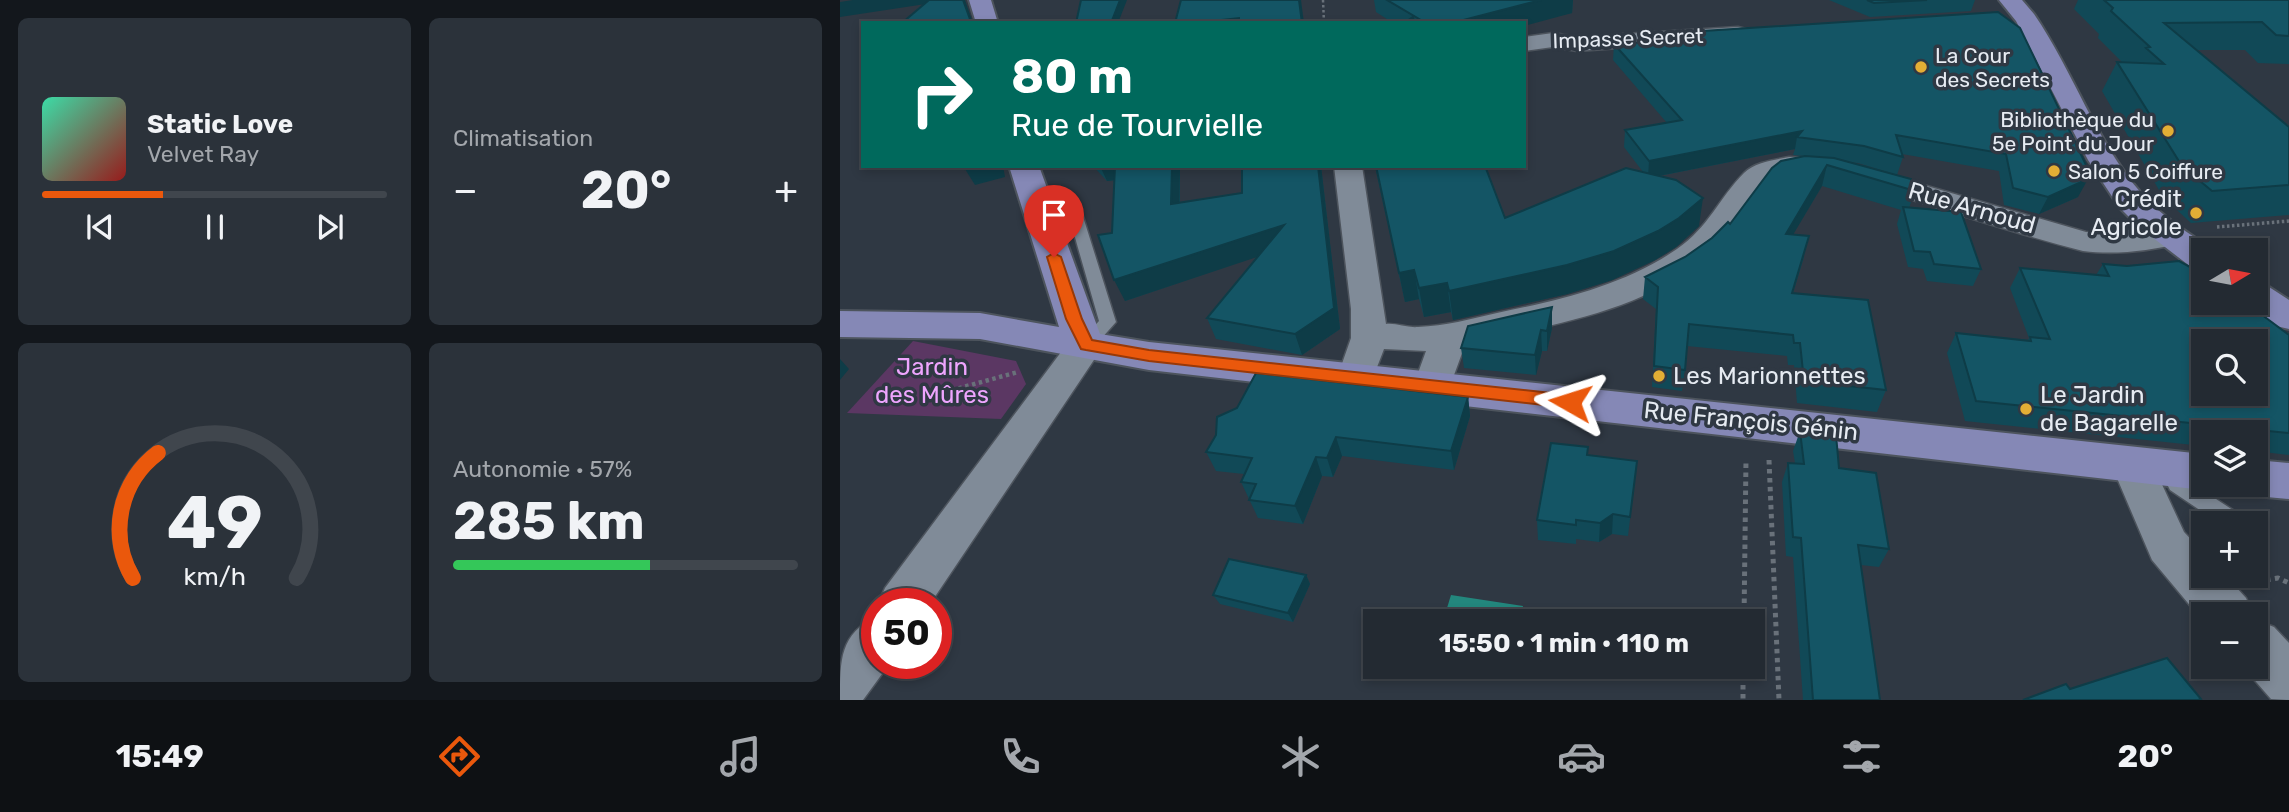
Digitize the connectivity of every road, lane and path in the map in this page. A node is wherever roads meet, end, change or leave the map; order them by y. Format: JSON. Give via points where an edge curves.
{"nodes":[{"id":1,"x":980,"y":0,"type":"edge"},
{"id":2,"x":1323,"y":0,"type":"edge"},
{"id":3,"x":2012,"y":12,"type":"edge"},
{"id":4,"x":986,"y":21,"type":"edge"},
{"id":5,"x":1324,"y":21,"type":"edge"},
{"id":6,"x":1756,"y":33,"type":"edge"},
{"id":7,"x":1526,"y":44,"type":"edge"},
{"id":8,"x":1025,"y":168,"type":"edge"},
{"id":9,"x":1348,"y":168,"type":"edge"},
{"id":10,"x":2289,"y":221,"type":"edge"},
{"id":11,"x":2213,"y":227,"type":"dead end"},
{"id":12,"x":2170,"y":236,"type":"junction"},
{"id":13,"x":2191,"y":251,"type":"edge"},
{"id":14,"x":2268,"y":303,"type":"edge"},
{"id":15,"x":2289,"y":317,"type":"edge"},
{"id":16,"x":840,"y":324,"type":"edge"},
{"id":17,"x":1450,"y":336,"type":"junction"},
{"id":18,"x":1369,"y":338,"type":"junction"},
{"id":19,"x":1086,"y":345,"type":"junction"},
{"id":20,"x":1018,"y":372,"type":"dead end"},
{"id":21,"x":1356,"y":378,"type":"junction"},
{"id":22,"x":1432,"y":387,"type":"junction"},
{"id":23,"x":945,"y":392,"type":"dead end"},
{"id":24,"x":1746,"y":448,"type":"dead end"},
{"id":25,"x":1768,"y":450,"type":"dead end"},
{"id":26,"x":2168,"y":468,"type":"edge"},
{"id":27,"x":2268,"y":479,"type":"edge"},
{"id":28,"x":2289,"y":481,"type":"edge"},
{"id":29,"x":2218,"y":511,"type":"edge"},
{"id":30,"x":2268,"y":580,"type":"edge"},
{"id":31,"x":2289,"y":583,"type":"edge"},
{"id":32,"x":913,"y":588,"type":"edge"},
{"id":33,"x":2219,"y":602,"type":"edge"},
{"id":34,"x":1744,"y":609,"type":"edge"},
{"id":35,"x":2268,"y":657,"type":"edge"},
{"id":36,"x":1743,"y":679,"type":"edge"},
{"id":37,"x":2289,"y":681,"type":"edge"},
{"id":38,"x":1743,"y":700,"type":"edge"},
{"id":39,"x":1779,"y":700,"type":"edge"}],
"edges":[{"from":1,"to":4,"type":"main road"},
{"from":2,"to":5,"type":"path"},
{"from":3,"to":12,"type":"main road","via":[[2130,200]]},
{"from":6,"to":7,"type":"street","name":"Impasse Secret"},
{"from":8,"to":19,"type":"main road"},
{"from":9,"to":18,"type":"street"},
{"from":10,"to":11,"type":"path"},
{"from":12,"to":13,"type":"main road"},
{"from":12,"to":17,"type":"street","name":"Rue Arnoud","via":[[2105,244],[2083,241],[1848,173],[1796,165],[1755,178],[1712,236],[1688,257],[1652,277],[1609,297]]},
{"from":14,"to":15,"type":"main road"},
{"from":16,"to":19,"type":"main road","name":"Rue François Génin","via":[[980,326]]},
{"from":17,"to":18,"type":"street","name":"Rue Arnoud"},
{"from":17,"to":22,"type":"street"},
{"from":18,"to":21,"type":"street"},
{"from":19,"to":21,"type":"main road","name":"Rue François Génin"},
{"from":19,"to":32,"type":"street"},
{"from":20,"to":23,"type":"path"},
{"from":21,"to":22,"type":"main road","name":"Rue François Génin"},
{"from":22,"to":26,"type":"main road","name":"Rue François Génin"},
{"from":24,"to":34,"type":"path"},
{"from":25,"to":39,"type":"path"},
{"from":26,"to":29,"type":"lane","via":[[2177,484]]},
{"from":26,"to":33,"type":"street","via":[[2168,545]]},
{"from":27,"to":28,"type":"main road"},
{"from":30,"to":31,"type":"path"},
{"from":35,"to":37,"type":"street"},
{"from":36,"to":38,"type":"path"}]}
